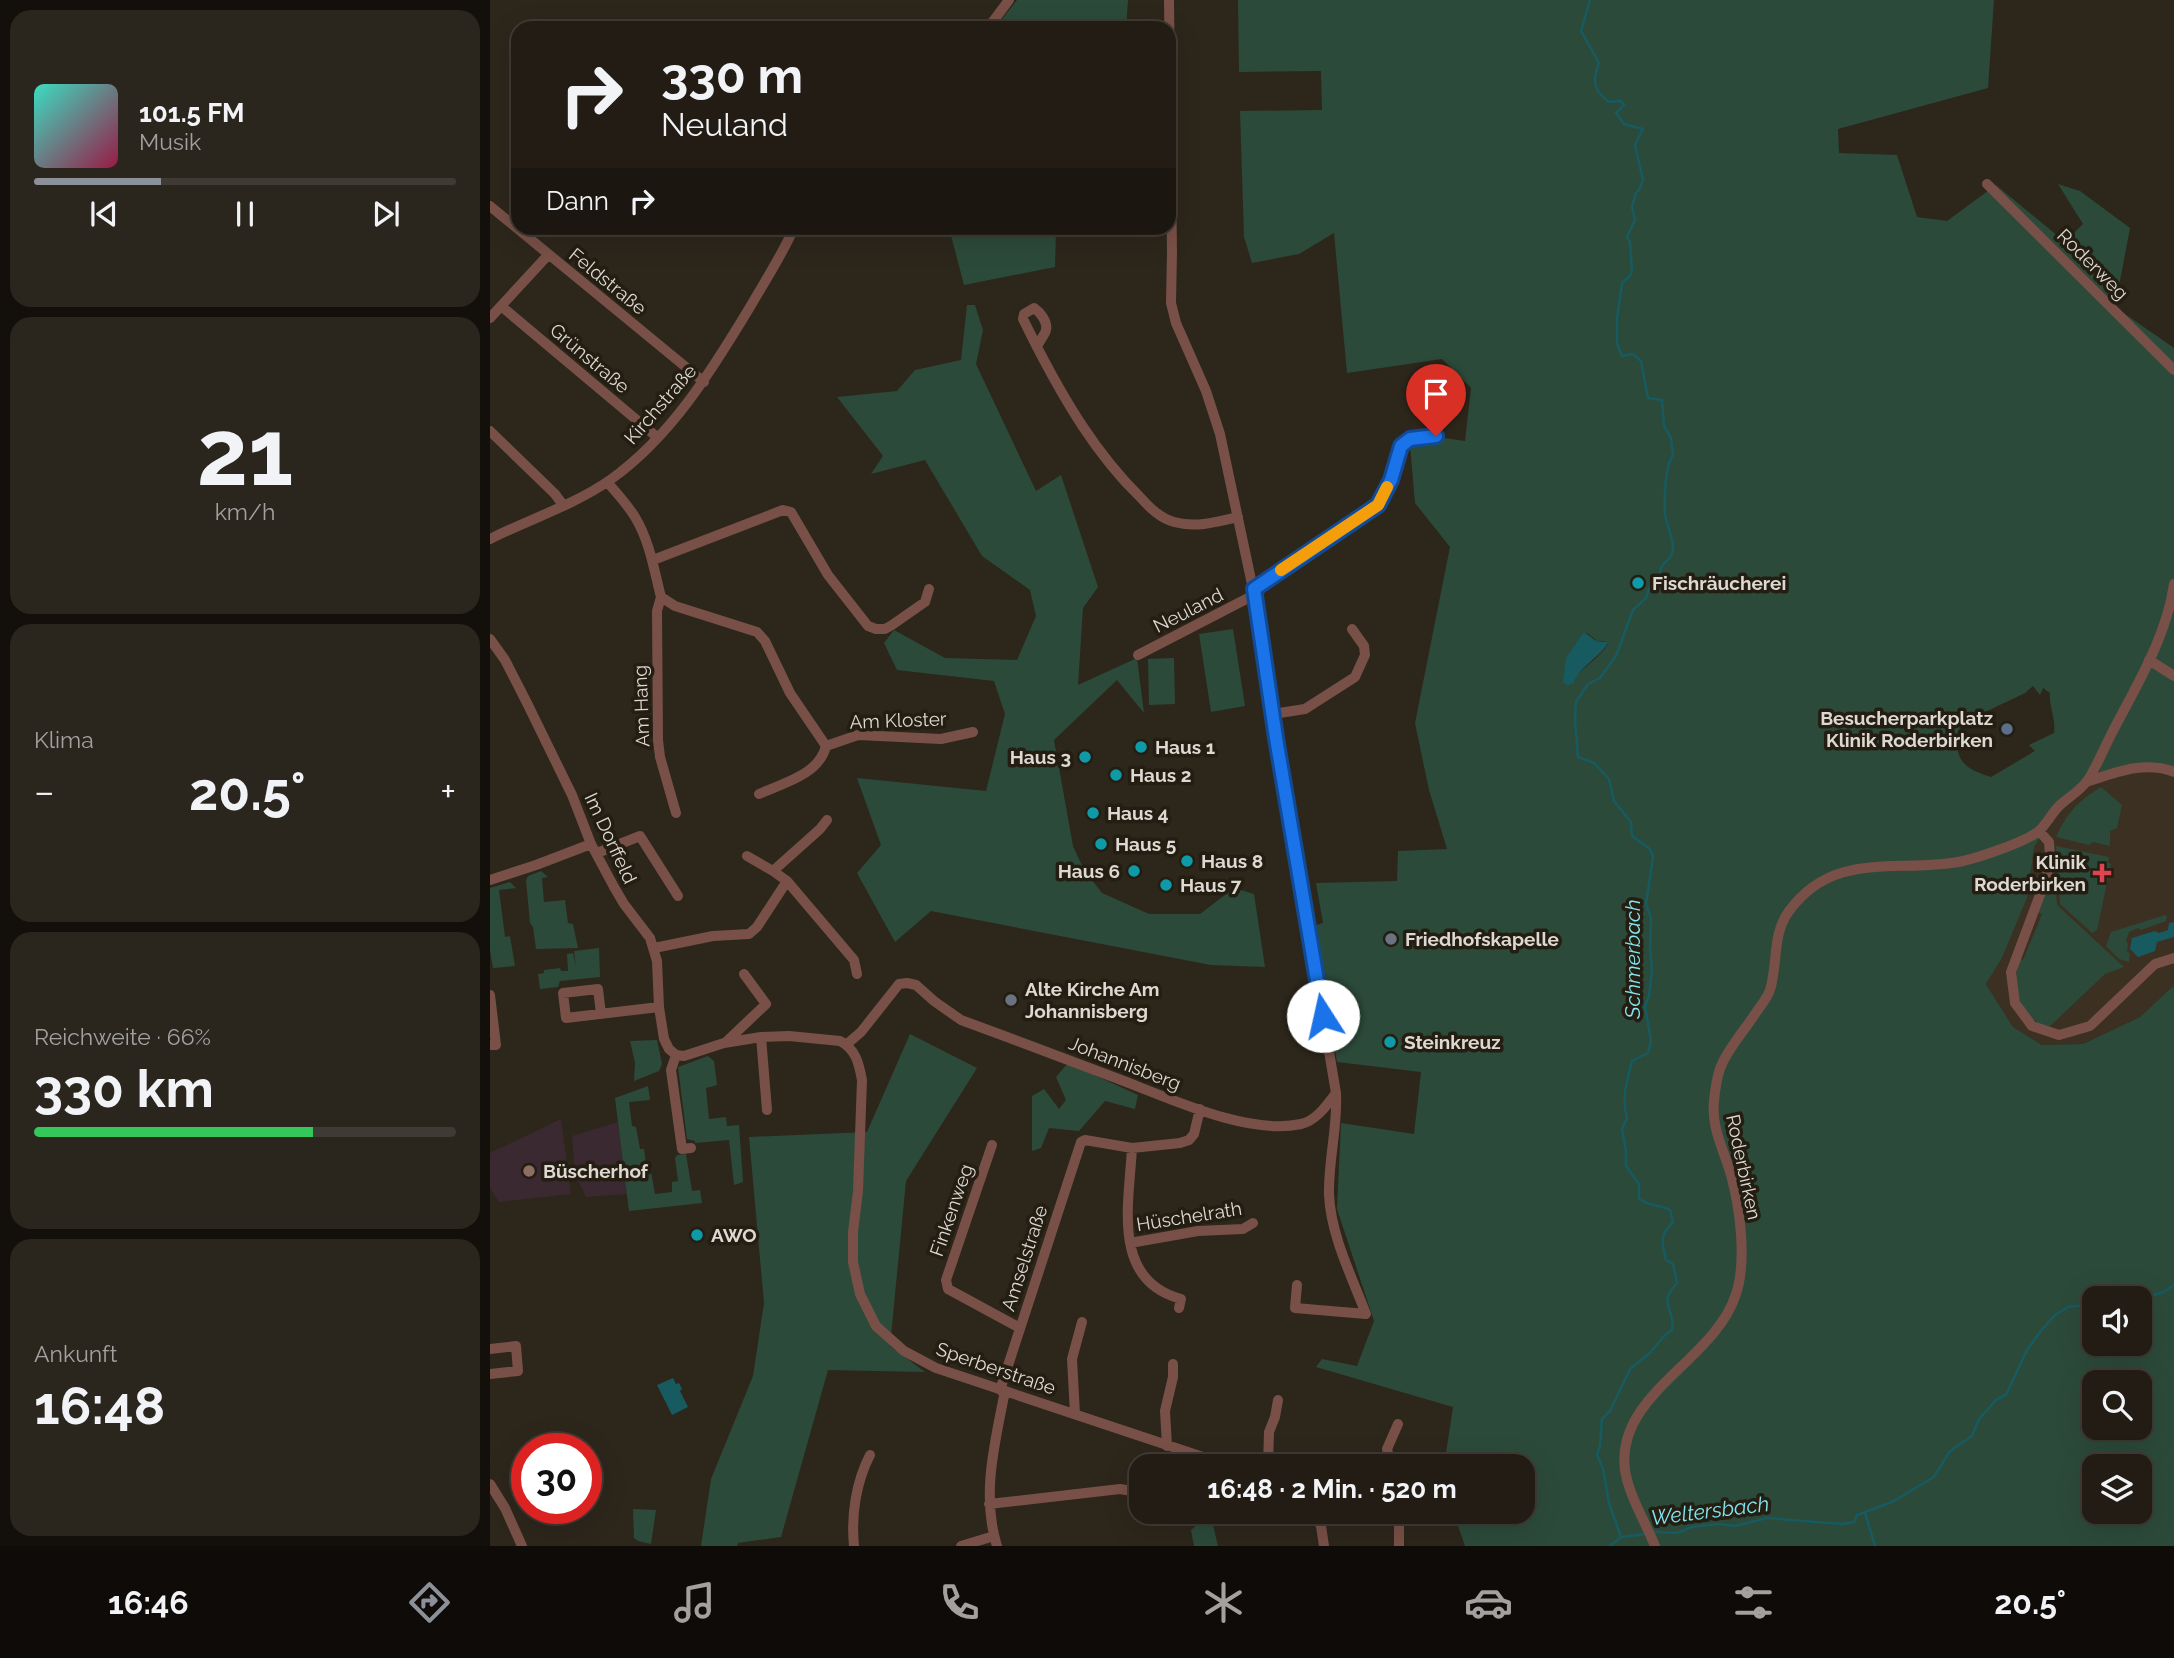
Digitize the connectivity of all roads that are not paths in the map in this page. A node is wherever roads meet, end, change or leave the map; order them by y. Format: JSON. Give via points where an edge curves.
{"nodes":[{"id":1,"x":1009,"y":0,"type":"edge"},
{"id":2,"x":1169,"y":0,"type":"edge"},
{"id":3,"x":993,"y":21,"type":"edge"},
{"id":4,"x":1169,"y":21,"type":"edge"},
{"id":5,"x":1987,"y":184,"type":"dead end"},
{"id":6,"x":490,"y":206,"type":"edge"},
{"id":7,"x":511,"y":224,"type":"edge"},
{"id":8,"x":524,"y":235,"type":"edge"},
{"id":9,"x":790,"y":235,"type":"edge"},
{"id":10,"x":1172,"y":235,"type":"edge"},
{"id":11,"x":548,"y":255,"type":"junction"},
{"id":12,"x":501,"y":306,"type":"junction"},
{"id":13,"x":490,"y":318,"type":"edge"},
{"id":14,"x":1037,"y":346,"type":"dead end"},
{"id":15,"x":2174,"y":370,"type":"edge"},
{"id":16,"x":704,"y":382,"type":"junction"},
{"id":17,"x":490,"y":431,"type":"edge"},
{"id":18,"x":1436,"y":436,"type":"dead end"},
{"id":19,"x":657,"y":437,"type":"junction"},
{"id":20,"x":607,"y":482,"type":"junction"},
{"id":21,"x":563,"y":505,"type":"junction"},
{"id":22,"x":1238,"y":517,"type":"junction"},
{"id":23,"x":490,"y":538,"type":"edge"},
{"id":24,"x":653,"y":560,"type":"junction"},
{"id":25,"x":2174,"y":584,"type":"edge"},
{"id":26,"x":929,"y":589,"type":"dead end"},
{"id":27,"x":1254,"y":592,"type":"junction"},
{"id":28,"x":661,"y":597,"type":"junction"},
{"id":29,"x":1352,"y":629,"type":"dead end"},
{"id":30,"x":490,"y":639,"type":"edge"},
{"id":31,"x":494,"y":654,"type":"edge"},
{"id":32,"x":1138,"y":655,"type":"dead end"},
{"id":33,"x":2149,"y":660,"type":"junction"},
{"id":34,"x":2174,"y":676,"type":"edge"},
{"id":35,"x":1273,"y":714,"type":"junction"},
{"id":36,"x":973,"y":732,"type":"dead end"},
{"id":37,"x":826,"y":746,"type":"junction"},
{"id":38,"x":2174,"y":772,"type":"edge"},
{"id":39,"x":2086,"y":782,"type":"junction"},
{"id":40,"x":759,"y":794,"type":"dead end"},
{"id":41,"x":676,"y":813,"type":"dead end"},
{"id":42,"x":827,"y":820,"type":"dead end"},
{"id":43,"x":2039,"y":831,"type":"junction"},
{"id":44,"x":594,"y":849,"type":"junction"},
{"id":45,"x":747,"y":856,"type":"dead end"},
{"id":46,"x":773,"y":871,"type":"junction"},
{"id":47,"x":490,"y":880,"type":"edge"},
{"id":48,"x":787,"y":881,"type":"junction"},
{"id":49,"x":678,"y":896,"type":"dead end"},
{"id":50,"x":654,"y":947,"type":"junction"},
{"id":51,"x":2174,"y":958,"type":"edge"},
{"id":52,"x":744,"y":974,"type":"dead end"},
{"id":53,"x":857,"y":974,"type":"dead end"},
{"id":54,"x":490,"y":995,"type":"edge"},
{"id":55,"x":659,"y":1007,"type":"junction"},
{"id":56,"x":601,"y":1014,"type":"dead end"},
{"id":57,"x":492,"y":1020,"type":"edge"},
{"id":58,"x":761,"y":1037,"type":"junction"},
{"id":59,"x":724,"y":1044,"type":"junction"},
{"id":60,"x":846,"y":1044,"type":"junction"},
{"id":61,"x":490,"y":1045,"type":"edge"},
{"id":62,"x":676,"y":1055,"type":"junction"},
{"id":63,"x":1336,"y":1093,"type":"junction"},
{"id":64,"x":1200,"y":1109,"type":"junction"},
{"id":65,"x":767,"y":1110,"type":"dead end"},
{"id":66,"x":992,"y":1144,"type":"dead end"},
{"id":67,"x":691,"y":1148,"type":"dead end"},
{"id":68,"x":1132,"y":1148,"type":"junction"},
{"id":69,"x":1253,"y":1223,"type":"dead end"},
{"id":70,"x":1130,"y":1243,"type":"junction"},
{"id":71,"x":1297,"y":1285,"type":"dead end"},
{"id":72,"x":1179,"y":1308,"type":"dead end"},
{"id":73,"x":1082,"y":1322,"type":"dead end"},
{"id":74,"x":1020,"y":1328,"type":"junction"},
{"id":75,"x":490,"y":1349,"type":"edge"},
{"id":76,"x":1173,"y":1364,"type":"dead end"},
{"id":77,"x":490,"y":1374,"type":"edge"},
{"id":78,"x":1003,"y":1390,"type":"junction"},
{"id":79,"x":1278,"y":1400,"type":"dead end"},
{"id":80,"x":1075,"y":1414,"type":"junction"},
{"id":81,"x":1398,"y":1424,"type":"dead end"},
{"id":82,"x":1167,"y":1446,"type":"junction"},
{"id":83,"x":1192,"y":1454,"type":"edge"},
{"id":84,"x":1268,"y":1454,"type":"edge"},
{"id":85,"x":1388,"y":1454,"type":"edge"},
{"id":86,"x":870,"y":1455,"type":"dead end"},
{"id":87,"x":490,"y":1484,"type":"edge"},
{"id":88,"x":1129,"y":1490,"type":"edge"},
{"id":89,"x":989,"y":1504,"type":"junction"},
{"id":90,"x":1320,"y":1524,"type":"edge"},
{"id":91,"x":1399,"y":1524,"type":"edge"},
{"id":92,"x":1651,"y":1538,"type":"edge"},
{"id":93,"x":995,"y":1541,"type":"edge"},
{"id":94,"x":522,"y":1546,"type":"edge"},
{"id":95,"x":854,"y":1546,"type":"edge"},
{"id":96,"x":961,"y":1546,"type":"edge"},
{"id":97,"x":1324,"y":1546,"type":"edge"},
{"id":98,"x":1399,"y":1546,"type":"edge"}],
"edges":[{"from":1,"to":3,"type":"street"},
{"from":2,"to":4,"type":"street"},
{"from":5,"to":15,"type":"street","name":"Roderweg"},
{"from":6,"to":7,"type":"street","name":"Feldstraße"},
{"from":8,"to":11,"type":"street","name":"Feldstraße"},
{"from":9,"to":16,"type":"street","name":"Kirchstraße"},
{"from":10,"to":22,"type":"street","via":[[1171,303],[1210,402]]},
{"from":11,"to":12,"type":"street"},
{"from":11,"to":16,"type":"street","name":"Feldstraße"},
{"from":12,"to":13,"type":"street"},
{"from":12,"to":19,"type":"street","name":"Grünstraße"},
{"from":14,"to":22,"type":"street","via":[[1076,418],[1118,477],[1156,513],[1188,525]]},
{"from":16,"to":19,"type":"street","name":"Kirchstraße"},
{"from":17,"to":21,"type":"street"},
{"from":18,"to":27,"type":"street","name":"Neuland","via":[[1410,439],[1401,446],[1378,505]]},
{"from":19,"to":20,"type":"street","name":"Kirchstraße"},
{"from":20,"to":21,"type":"street","name":"Kirchstraße"},
{"from":20,"to":24,"type":"street","via":[[634,515]]},
{"from":21,"to":23,"type":"street","name":"Kirchstraße"},
{"from":22,"to":27,"type":"street"},
{"from":24,"to":26,"type":"street","via":[[783,510],[791,512],[828,575],[868,626],[885,629],[892,625],[925,602]]},
{"from":24,"to":28,"type":"street"},
{"from":25,"to":33,"type":"street"},
{"from":27,"to":32,"type":"street","name":"Neuland"},
{"from":27,"to":35,"type":"street"},
{"from":28,"to":37,"type":"street","name":"Am Kloster","via":[[675,606],[757,632]]},
{"from":28,"to":41,"type":"street","name":"Am Hang","via":[[657,611],[658,740]]},
{"from":29,"to":35,"type":"street","via":[[1365,655],[1355,677],[1305,709]]},
{"from":30,"to":31,"type":"street","name":"Im Dorffeld"},
{"from":31,"to":44,"type":"street","name":"Im Dorffeld","via":[[527,703]]},
{"from":33,"to":34,"type":"street"},
{"from":33,"to":39,"type":"street","name":"Roderbirken"},
{"from":35,"to":63,"type":"street"},
{"from":36,"to":37,"type":"street","name":"Am Kloster","via":[[941,739],[858,735]]},
{"from":37,"to":40,"type":"street","name":"Am Kloster","via":[[811,770]]},
{"from":38,"to":39,"type":"street","name":"Roderbirken","via":[[2156,766],[2132,768]]},
{"from":39,"to":43,"type":"street","name":"Roderbirken"},
{"from":42,"to":46,"type":"street"},
{"from":43,"to":51,"type":"street","via":[[2049,842],[2047,876],[2011,972],[2015,1003],[2032,1026],[2059,1035],[2090,1026],[2155,964]]},
{"from":43,"to":92,"type":"street","name":"Roderbirken","via":[[1959,862],[1854,868],[1802,895],[1786,915],[1779,929],[1769,992],[1721,1066],[1714,1101],[1717,1138],[1738,1212],[1741,1263],[1737,1292],[1726,1318],[1644,1405],[1628,1434],[1625,1468],[1629,1487]]},
{"from":44,"to":47,"type":"street"},
{"from":44,"to":49,"type":"street","via":[[639,836]]},
{"from":44,"to":50,"type":"street","name":"Im Dorffeld"},
{"from":45,"to":46,"type":"street"},
{"from":46,"to":48,"type":"street"},
{"from":48,"to":50,"type":"street","via":[[749,933]]},
{"from":48,"to":53,"type":"street","via":[[854,960]]},
{"from":50,"to":55,"type":"street","name":"Im Dorffeld"},
{"from":52,"to":59,"type":"street","via":[[766,1004]]},
{"from":54,"to":57,"type":"street"},
{"from":55,"to":56,"type":"street"},
{"from":55,"to":62,"type":"street","name":"Im Dorffeld","via":[[664,1040]]},
{"from":57,"to":61,"type":"street","via":[[496,1045]]},
{"from":58,"to":59,"type":"street"},
{"from":58,"to":60,"type":"street","via":[[826,1038]]},
{"from":58,"to":65,"type":"street"},
{"from":59,"to":62,"type":"street"},
{"from":60,"to":64,"type":"street","name":"Johannisberg","via":[[899,984],[907,983],[961,1020]]},
{"from":60,"to":78,"type":"street","name":"Sperberstraße","via":[[862,1080],[853,1252],[860,1294],[876,1326],[904,1351],[943,1371]]},
{"from":62,"to":67,"type":"street","name":"Im Dorffeld","via":[[671,1070],[682,1149]]},
{"from":63,"to":64,"type":"street","name":"Johannisberg","via":[[1311,1120],[1293,1125],[1253,1124]]},
{"from":63,"to":71,"type":"street","via":[[1329,1195],[1334,1226],[1366,1314],[1295,1308]]},
{"from":64,"to":68,"type":"street","via":[[1189,1140]]},
{"from":66,"to":74,"type":"street","name":"Finkenweg","via":[[946,1280],[948,1289]]},
{"from":68,"to":70,"type":"street","name":"Hüschelrath"},
{"from":68,"to":74,"type":"street","name":"Amselstraße","via":[[1080,1142]]},
{"from":69,"to":70,"type":"street","name":"Hüschelrath","via":[[1243,1229],[1198,1231]]},
{"from":70,"to":72,"type":"street","name":"Hüschelrath","via":[[1139,1271],[1159,1291],[1181,1299]]},
{"from":73,"to":80,"type":"street","via":[[1072,1359]]},
{"from":74,"to":78,"type":"street","name":"Amselstraße"},
{"from":75,"to":77,"type":"street","via":[[516,1346],[519,1371]]},
{"from":76,"to":82,"type":"street","via":[[1165,1411]]},
{"from":78,"to":80,"type":"street","name":"Sperberstraße"},
{"from":78,"to":89,"type":"street","name":"Amselstraße"},
{"from":79,"to":84,"type":"street"},
{"from":80,"to":82,"type":"street","name":"Sperberstraße"},
{"from":81,"to":85,"type":"street"},
{"from":82,"to":83,"type":"street","name":"Sperberstraße"},
{"from":86,"to":95,"type":"street","via":[[855,1503]]},
{"from":87,"to":94,"type":"street"},
{"from":88,"to":89,"type":"street"},
{"from":89,"to":93,"type":"street","name":"Amselstraße"},
{"from":90,"to":97,"type":"street"},
{"from":91,"to":98,"type":"street"},
{"from":93,"to":96,"type":"street"}]}
